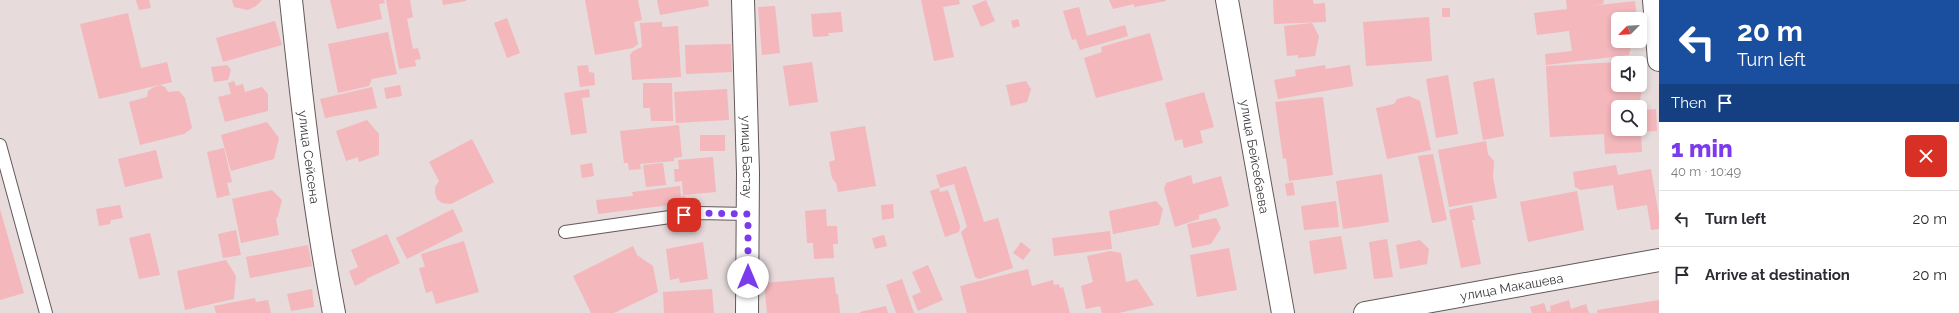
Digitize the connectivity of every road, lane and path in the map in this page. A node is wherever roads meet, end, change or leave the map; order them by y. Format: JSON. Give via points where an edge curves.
{"nodes":[{"id":1,"x":291,"y":0,"type":"edge"},
{"id":2,"x":743,"y":0,"type":"edge"},
{"id":3,"x":1227,"y":0,"type":"edge"},
{"id":4,"x":1654,"y":0,"type":"edge"},
{"id":5,"x":1659,"y":60,"type":"edge"},
{"id":6,"x":0,"y":145,"type":"edge"},
{"id":7,"x":748,"y":214,"type":"junction"},
{"id":8,"x":564,"y":232,"type":"dead end"},
{"id":9,"x":1659,"y":260,"type":"edge"},
{"id":10,"x":46,"y":313,"type":"edge"},
{"id":11,"x":334,"y":313,"type":"edge"},
{"id":12,"x":747,"y":313,"type":"edge"},
{"id":13,"x":1283,"y":313,"type":"edge"},
{"id":14,"x":1365,"y":313,"type":"edge"}],
"edges":[{"from":1,"to":11,"type":"street","name":"улица Сейсена","via":[[306,132],[326,276]]},
{"from":2,"to":7,"type":"street","name":"улица Бастау"},
{"from":3,"to":13,"type":"street","name":"улица Бейсебаева"},
{"from":4,"to":5,"type":"street"},
{"from":6,"to":10,"type":"lane"},
{"from":7,"to":8,"type":"lane","via":[[698,213]]},
{"from":7,"to":12,"type":"street","name":"улица Бастау"},
{"from":9,"to":14,"type":"street","name":"улица Макашева"}]}
